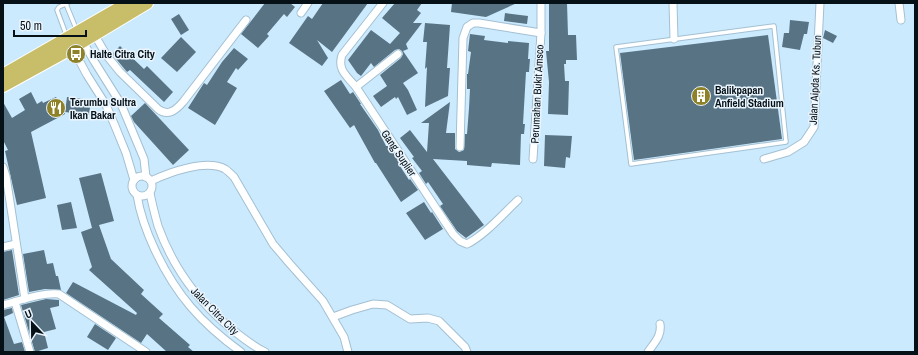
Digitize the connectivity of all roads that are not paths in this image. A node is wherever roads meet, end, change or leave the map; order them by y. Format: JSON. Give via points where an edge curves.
{"nodes":[{"id":1,"x":128,"y":3,"type":"edge"},
{"id":2,"x":147,"y":3,"type":"edge"},
{"id":3,"x":308,"y":3,"type":"edge"},
{"id":4,"x":383,"y":3,"type":"edge"},
{"id":5,"x":541,"y":3,"type":"edge"},
{"id":6,"x":673,"y":3,"type":"edge"},
{"id":7,"x":820,"y":3,"type":"edge"},
{"id":8,"x":899,"y":3,"type":"edge"},
{"id":9,"x":67,"y":4,"type":"edge"},
{"id":10,"x":300,"y":13,"type":"dead end"},
{"id":11,"x":246,"y":20,"type":"dead end"},
{"id":12,"x":901,"y":20,"type":"dead end"},
{"id":13,"x":541,"y":33,"type":"junction"},
{"id":14,"x":94,"y":34,"type":"junction"},
{"id":15,"x":674,"y":39,"type":"junction"},
{"id":16,"x":75,"y":40,"type":"junction"},
{"id":17,"x":398,"y":54,"type":"dead end"},
{"id":18,"x":94,"y":61,"type":"junction"},
{"id":19,"x":82,"y":67,"type":"junction"},
{"id":20,"x":3,"y":75,"type":"edge"},
{"id":21,"x":3,"y":86,"type":"edge"},
{"id":22,"x":356,"y":87,"type":"junction"},
{"id":23,"x":460,"y":146,"type":"dead end"},
{"id":24,"x":533,"y":159,"type":"dead end"},
{"id":25,"x":764,"y":159,"type":"dead end"},
{"id":26,"x":3,"y":167,"type":"edge"},
{"id":27,"x":149,"y":179,"type":"junction"},
{"id":28,"x":134,"y":180,"type":"junction"},
{"id":29,"x":150,"y":193,"type":"junction"},
{"id":30,"x":137,"y":195,"type":"junction"},
{"id":31,"x":518,"y":200,"type":"dead end"},
{"id":32,"x":16,"y":244,"type":"junction"},
{"id":33,"x":3,"y":246,"type":"edge"},
{"id":34,"x":25,"y":299,"type":"junction"},
{"id":35,"x":15,"y":302,"type":"junction"},
{"id":36,"x":3,"y":305,"type":"edge"},
{"id":37,"x":333,"y":317,"type":"junction"},
{"id":38,"x":660,"y":324,"type":"dead end"},
{"id":39,"x":30,"y":352,"type":"edge"},
{"id":40,"x":146,"y":352,"type":"edge"},
{"id":41,"x":241,"y":352,"type":"edge"},
{"id":42,"x":266,"y":352,"type":"edge"},
{"id":43,"x":348,"y":352,"type":"edge"},
{"id":44,"x":467,"y":352,"type":"edge"},
{"id":45,"x":648,"y":352,"type":"edge"}],
"edges":[{"from":1,"to":16,"type":"main road"},
{"from":2,"to":14,"type":"main road"},
{"from":3,"to":10,"type":"street"},
{"from":4,"to":22,"type":"street","name":"Gang Suplier","via":[[340,61],[343,71]]},
{"from":5,"to":13,"type":"street"},
{"from":6,"to":15,"type":"street"},
{"from":7,"to":25,"type":"street","name":"Jalan Aipda Ks. Tubun","via":[[814,127],[804,142],[788,152]]},
{"from":8,"to":12,"type":"street"},
{"from":9,"to":16,"type":"lane"},
{"from":9,"to":16,"type":"lane","via":[[58,8],[57,12]]},
{"from":11,"to":14,"type":"street","via":[[183,102],[168,113],[158,109],[120,72]]},
{"from":13,"to":23,"type":"street","name":"Perumahan Bukit Amsco","via":[[479,23],[467,27],[463,38]]},
{"from":13,"to":24,"type":"street","name":"Perumahan Bukit Amsco"},
{"from":14,"to":16,"type":"main road"},
{"from":15,"to":15,"type":"lane","via":[[774,26],[786,142],[632,164],[616,47]]},
{"from":16,"to":18,"type":"street"},
{"from":16,"to":19,"type":"street"},
{"from":16,"to":20,"type":"main road"},
{"from":16,"to":21,"type":"main road"},
{"from":17,"to":22,"type":"street"},
{"from":18,"to":19,"type":"street"},
{"from":18,"to":27,"type":"street","via":[[120,104],[144,159]]},
{"from":19,"to":28,"type":"street","via":[[106,105]]},
{"from":22,"to":31,"type":"street","name":"Gang Suplier","via":[[460,241],[467,244],[474,241]]},
{"from":26,"to":32,"type":"street"},
{"from":27,"to":28,"type":"street","via":[[140,176]]},
{"from":27,"to":29,"type":"street","via":[[153,186]]},
{"from":27,"to":37,"type":"street","via":[[206,165],[226,169],[234,177],[274,244],[324,301]]},
{"from":28,"to":30,"type":"street","via":[[132,186]]},
{"from":29,"to":30,"type":"street","via":[[144,196]]},
{"from":29,"to":42,"type":"street","name":"Jalan Citra City","via":[[158,225],[172,258],[193,290],[221,320]]},
{"from":30,"to":41,"type":"street","name":"Jalan Citra City","via":[[151,243],[177,290],[208,326]]},
{"from":32,"to":33,"type":"street"},
{"from":32,"to":34,"type":"street"},
{"from":34,"to":35,"type":"street"},
{"from":34,"to":40,"type":"street","via":[[59,294]]},
{"from":35,"to":36,"type":"street"},
{"from":35,"to":39,"type":"street"},
{"from":37,"to":43,"type":"street","via":[[344,337]]},
{"from":37,"to":44,"type":"street","via":[[372,304],[388,305],[410,319],[428,318],[439,321]]},
{"from":38,"to":45,"type":"street","via":[[659,336]]}]}
